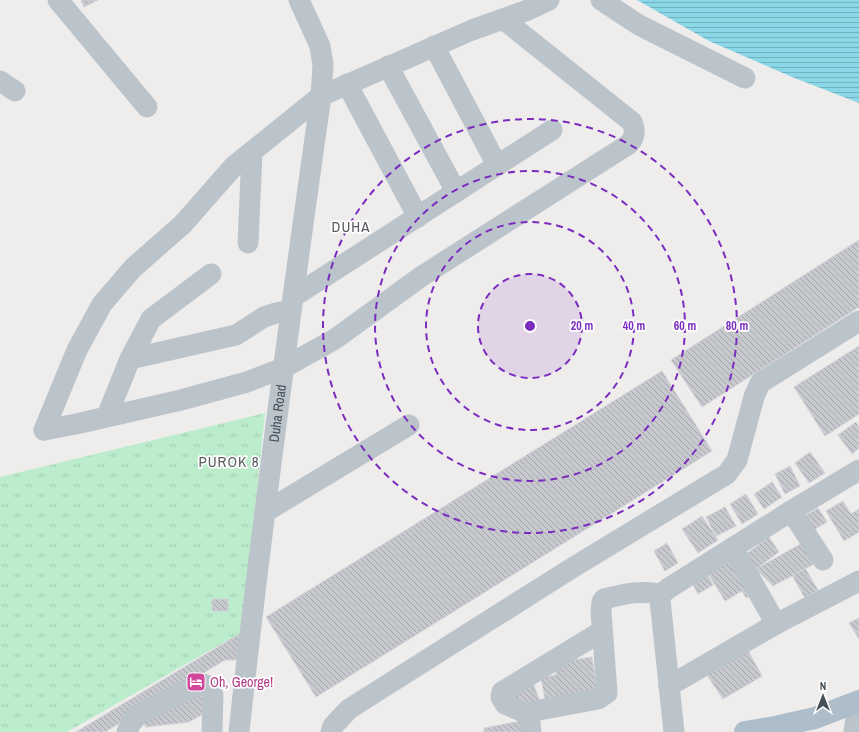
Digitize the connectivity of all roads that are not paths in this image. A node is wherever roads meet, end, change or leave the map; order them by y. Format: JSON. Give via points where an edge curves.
{"nodes":[{"id":1,"x":58,"y":0,"type":"edge"},
{"id":2,"x":299,"y":0,"type":"edge"},
{"id":3,"x":549,"y":0,"type":"edge"},
{"id":4,"x":601,"y":0,"type":"edge"},
{"id":5,"x":503,"y":19,"type":"junction"},
{"id":6,"x":434,"y":46,"type":"junction"},
{"id":7,"x":388,"y":66,"type":"junction"},
{"id":8,"x":745,"y":78,"type":"dead end"},
{"id":9,"x":347,"y":84,"type":"junction"},
{"id":10,"x":321,"y":96,"type":"junction"},
{"id":11,"x":147,"y":107,"type":"dead end"},
{"id":12,"x":552,"y":130,"type":"dead end"},
{"id":13,"x":252,"y":152,"type":"junction"},
{"id":14,"x":497,"y":165,"type":"junction"},
{"id":15,"x":455,"y":193,"type":"junction"},
{"id":16,"x":418,"y":217,"type":"junction"},
{"id":17,"x":248,"y":243,"type":"dead end"},
{"id":18,"x":211,"y":274,"type":"dead end"},
{"id":19,"x":292,"y":304,"type":"junction"},
{"id":20,"x":859,"y":321,"type":"edge"},
{"id":21,"x":130,"y":359,"type":"junction"},
{"id":22,"x":283,"y":368,"type":"junction"},
{"id":23,"x":107,"y":416,"type":"junction"},
{"id":24,"x":409,"y":425,"type":"dead end"},
{"id":25,"x":859,"y":470,"type":"edge"},
{"id":26,"x":791,"y":511,"type":"junction"},
{"id":27,"x":265,"y":512,"type":"junction"},
{"id":28,"x":733,"y":548,"type":"junction"},
{"id":29,"x":823,"y":560,"type":"dead end"},
{"id":30,"x":859,"y":582,"type":"edge"},
{"id":31,"x":661,"y":594,"type":"junction"},
{"id":32,"x":776,"y":624,"type":"junction"},
{"id":33,"x":602,"y":632,"type":"junction"},
{"id":34,"x":669,"y":686,"type":"junction"},
{"id":35,"x":858,"y":701,"type":"edge"},
{"id":36,"x":531,"y":724,"type":"edge"},
{"id":37,"x":127,"y":732,"type":"edge"},
{"id":38,"x":212,"y":732,"type":"edge"},
{"id":39,"x":239,"y":732,"type":"edge"},
{"id":40,"x":331,"y":732,"type":"edge"},
{"id":41,"x":674,"y":732,"type":"edge"},
{"id":42,"x":745,"y":732,"type":"edge"},
{"id":43,"x":854,"y":732,"type":"edge"}],
"edges":[{"from":1,"to":11,"type":"street"},
{"from":2,"to":10,"type":"street","name":"Duha Road","via":[[320,46],[323,65]]},
{"from":3,"to":5,"type":"street"},
{"from":4,"to":8,"type":"street","via":[[639,26]]},
{"from":5,"to":6,"type":"street"},
{"from":5,"to":22,"type":"street","via":[[632,122],[635,134],[632,140],[422,276],[335,339]]},
{"from":6,"to":7,"type":"street"},
{"from":6,"to":14,"type":"street"},
{"from":7,"to":9,"type":"street"},
{"from":7,"to":15,"type":"street"},
{"from":9,"to":10,"type":"street"},
{"from":9,"to":16,"type":"street"},
{"from":10,"to":13,"type":"street"},
{"from":10,"to":19,"type":"street","name":"Duha Road"},
{"from":12,"to":14,"type":"street"},
{"from":13,"to":17,"type":"street"},
{"from":13,"to":23,"type":"street","via":[[234,166],[183,224],[133,268],[102,304],[77,350],[44,430]]},
{"from":14,"to":15,"type":"street"},
{"from":15,"to":16,"type":"street"},
{"from":16,"to":19,"type":"street"},
{"from":18,"to":21,"type":"street","via":[[151,319]]},
{"from":19,"to":21,"type":"street","via":[[264,317],[236,335]]},
{"from":19,"to":22,"type":"street","name":"Duha Road"},
{"from":20,"to":40,"type":"street","via":[[760,383],[754,396],[737,460],[727,474],[349,708]]},
{"from":21,"to":23,"type":"street"},
{"from":22,"to":23,"type":"street","via":[[247,382]]},
{"from":22,"to":27,"type":"street","name":"Duha Road"},
{"from":24,"to":27,"type":"street"},
{"from":25,"to":26,"type":"street"},
{"from":26,"to":28,"type":"street"},
{"from":26,"to":29,"type":"street"},
{"from":27,"to":39,"type":"street","name":"Duha Road"},
{"from":28,"to":31,"type":"street"},
{"from":28,"to":32,"type":"street"},
{"from":30,"to":32,"type":"street"},
{"from":31,"to":33,"type":"street","via":[[647,591],[604,599],[601,610]]},
{"from":31,"to":34,"type":"street"},
{"from":32,"to":34,"type":"street"},
{"from":33,"to":36,"type":"street","via":[[607,693],[598,698],[534,711]]},
{"from":33,"to":36,"type":"street","via":[[502,692],[501,697],[505,704]]},
{"from":34,"to":41,"type":"street"},
{"from":35,"to":42,"type":"main road","via":[[815,718]]},
{"from":35,"to":43,"type":"street"},
{"from":37,"to":38,"type":"street","via":[[139,714],[203,684],[208,686],[213,695]]}]}
